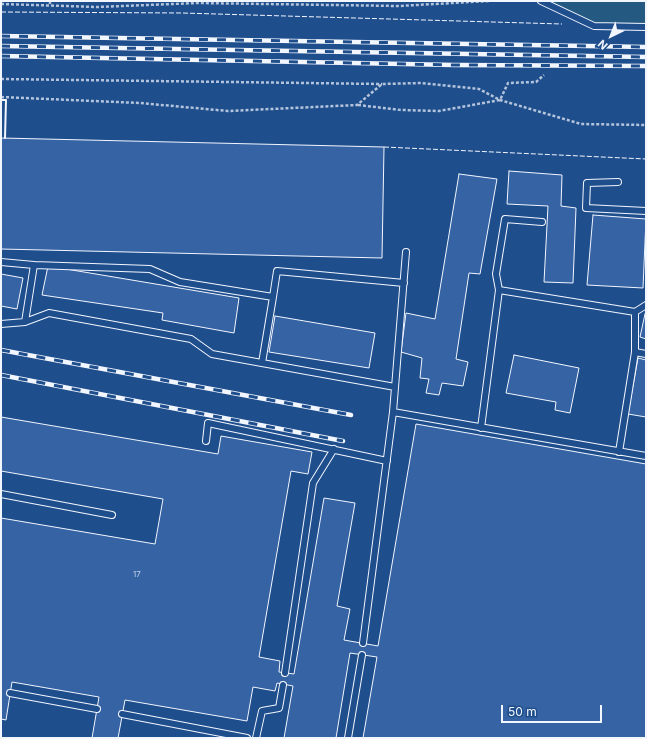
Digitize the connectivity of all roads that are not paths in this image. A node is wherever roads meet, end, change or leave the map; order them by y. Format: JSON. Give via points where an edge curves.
{"nodes":[{"id":1,"x":541,"y":1,"type":"edge"},
{"id":2,"x":646,"y":27,"type":"edge"},
{"id":3,"x":618,"y":182,"type":"dead end"},
{"id":4,"x":646,"y":211,"type":"edge"},
{"id":5,"x":542,"y":222,"type":"dead end"},
{"id":6,"x":406,"y":252,"type":"dead end"},
{"id":7,"x":1,"y":262,"type":"edge"},
{"id":8,"x":34,"y":265,"type":"junction"},
{"id":9,"x":404,"y":283,"type":"junction"},
{"id":10,"x":499,"y":290,"type":"junction"},
{"id":11,"x":273,"y":297,"type":"junction"},
{"id":12,"x":646,"y":305,"type":"edge"},
{"id":13,"x":635,"y":312,"type":"junction"},
{"id":14,"x":25,"y":322,"type":"junction"},
{"id":15,"x":1,"y":324,"type":"edge"},
{"id":16,"x":635,"y":352,"type":"junction"},
{"id":17,"x":646,"y":354,"type":"edge"},
{"id":18,"x":262,"y":363,"type":"junction"},
{"id":19,"x":396,"y":387,"type":"junction"},
{"id":20,"x":393,"y":412,"type":"junction"},
{"id":21,"x":481,"y":428,"type":"junction"},
{"id":22,"x":206,"y":441,"type":"dead end"},
{"id":23,"x":334,"y":449,"type":"junction"},
{"id":24,"x":619,"y":452,"type":"junction"},
{"id":25,"x":646,"y":456,"type":"edge"},
{"id":26,"x":387,"y":461,"type":"junction"},
{"id":27,"x":1,"y":494,"type":"edge"},
{"id":28,"x":112,"y":515,"type":"dead end"},
{"id":29,"x":363,"y":643,"type":"dead end"},
{"id":30,"x":362,"y":655,"type":"dead end"},
{"id":31,"x":285,"y":673,"type":"dead end"},
{"id":32,"x":284,"y":685,"type":"dead end"},
{"id":33,"x":10,"y":693,"type":"dead end"},
{"id":34,"x":97,"y":709,"type":"dead end"},
{"id":35,"x":122,"y":714,"type":"dead end"},
{"id":36,"x":246,"y":738,"type":"edge"},
{"id":37,"x":256,"y":738,"type":"edge"},
{"id":38,"x":348,"y":738,"type":"edge"}],
"edges":[{"from":1,"to":2,"type":"lane","via":[[594,26]]},
{"from":3,"to":4,"type":"lane","via":[[587,183],[586,208]]},
{"from":5,"to":10,"type":"lane","via":[[505,219],[496,274]]},
{"from":6,"to":9,"type":"lane"},
{"from":7,"to":8,"type":"lane"},
{"from":8,"to":11,"type":"lane","via":[[150,269],[180,282]]},
{"from":8,"to":14,"type":"lane"},
{"from":9,"to":11,"type":"lane","via":[[277,271]]},
{"from":9,"to":19,"type":"lane"},
{"from":10,"to":13,"type":"lane"},
{"from":10,"to":21,"type":"lane"},
{"from":11,"to":18,"type":"lane"},
{"from":12,"to":13,"type":"lane"},
{"from":13,"to":16,"type":"lane"},
{"from":14,"to":15,"type":"lane"},
{"from":14,"to":18,"type":"lane","via":[[49,313],[56,314],[191,339],[212,354]]},
{"from":16,"to":17,"type":"lane"},
{"from":16,"to":24,"type":"lane"},
{"from":18,"to":19,"type":"lane"},
{"from":19,"to":20,"type":"lane"},
{"from":20,"to":21,"type":"lane"},
{"from":20,"to":26,"type":"lane"},
{"from":21,"to":24,"type":"lane"},
{"from":22,"to":23,"type":"lane","via":[[208,423]]},
{"from":23,"to":26,"type":"lane"},
{"from":23,"to":31,"type":"lane","via":[[313,483]]},
{"from":24,"to":25,"type":"lane"},
{"from":26,"to":29,"type":"lane"},
{"from":27,"to":28,"type":"lane"},
{"from":30,"to":38,"type":"lane"},
{"from":32,"to":37,"type":"lane","via":[[279,708],[262,711]]},
{"from":33,"to":34,"type":"lane"},
{"from":35,"to":36,"type":"lane"}]}
